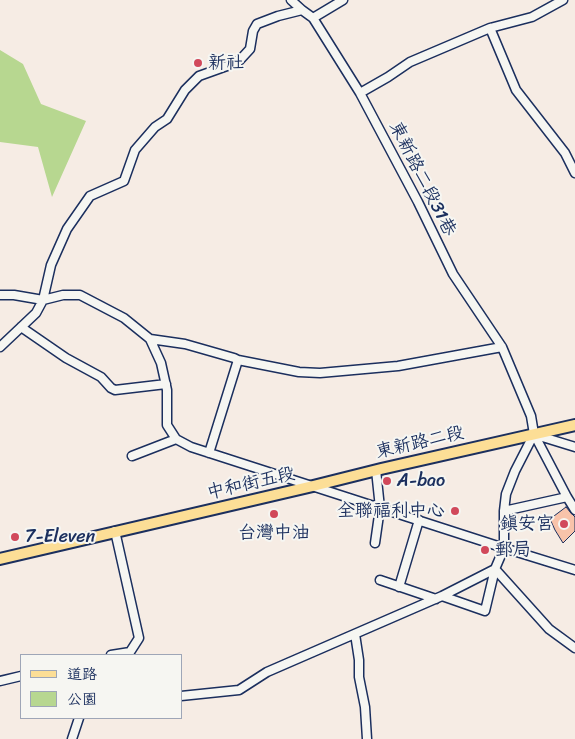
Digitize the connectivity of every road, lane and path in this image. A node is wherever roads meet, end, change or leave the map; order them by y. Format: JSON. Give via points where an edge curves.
{"nodes":[{"id":1,"x":291,"y":0,"type":"edge"},
{"id":2,"x":343,"y":0,"type":"edge"},
{"id":3,"x":563,"y":0,"type":"edge"},
{"id":4,"x":302,"y":10,"type":"junction"},
{"id":5,"x":313,"y":18,"type":"junction"},
{"id":6,"x":490,"y":28,"type":"junction"},
{"id":7,"x":360,"y":93,"type":"junction"},
{"id":8,"x":575,"y":173,"type":"edge"},
{"id":9,"x":0,"y":295,"type":"edge"},
{"id":10,"x":43,"y":300,"type":"junction"},
{"id":11,"x":21,"y":327,"type":"junction"},
{"id":12,"x":150,"y":340,"type":"junction"},
{"id":13,"x":0,"y":347,"type":"edge"},
{"id":14,"x":502,"y":347,"type":"junction"},
{"id":15,"x":238,"y":360,"type":"junction"},
{"id":16,"x":166,"y":384,"type":"junction"},
{"id":17,"x":575,"y":425,"type":"edge"},
{"id":18,"x":534,"y":434,"type":"junction"},
{"id":19,"x":176,"y":439,"type":"junction"},
{"id":20,"x":575,"y":447,"type":"edge"},
{"id":21,"x":209,"y":453,"type":"junction"},
{"id":22,"x":132,"y":456,"type":"dead end"},
{"id":23,"x":376,"y":470,"type":"junction"},
{"id":24,"x":313,"y":486,"type":"junction"},
{"id":25,"x":567,"y":497,"type":"junction"},
{"id":26,"x":380,"y":508,"type":"junction"},
{"id":27,"x":575,"y":510,"type":"edge"},
{"id":28,"x":504,"y":511,"type":"junction"},
{"id":29,"x":419,"y":520,"type":"junction"},
{"id":30,"x":115,"y":531,"type":"junction"},
{"id":31,"x":375,"y":543,"type":"dead end"},
{"id":32,"x":504,"y":548,"type":"junction"},
{"id":33,"x":0,"y":559,"type":"edge"},
{"id":34,"x":495,"y":569,"type":"junction"},
{"id":35,"x":575,"y":570,"type":"edge"},
{"id":36,"x":380,"y":580,"type":"dead end"},
{"id":37,"x":399,"y":587,"type":"junction"},
{"id":38,"x":439,"y":597,"type":"junction"},
{"id":39,"x":355,"y":634,"type":"junction"},
{"id":40,"x":575,"y":648,"type":"edge"},
{"id":41,"x":117,"y":654,"type":"edge"},
{"id":42,"x":20,"y":676,"type":"edge"},
{"id":43,"x":0,"y":681,"type":"edge"},
{"id":44,"x":182,"y":696,"type":"edge"},
{"id":45,"x":78,"y":719,"type":"edge"},
{"id":46,"x":72,"y":739,"type":"edge"},
{"id":47,"x":367,"y":739,"type":"edge"}],
"edges":[{"from":1,"to":4,"type":"street","name":"東新路二段31巷"},
{"from":2,"to":5,"type":"street"},
{"from":3,"to":6,"type":"street","via":[[532,17]]},
{"from":4,"to":5,"type":"street","name":"東新路二段31巷"},
{"from":4,"to":10,"type":"street","via":[[257,24],[252,31],[250,49],[238,62],[198,76],[185,90],[167,119],[155,127],[135,150],[124,181],[90,196],[67,229],[52,265]]},
{"from":5,"to":7,"type":"street","name":"東新路二段31巷"},
{"from":6,"to":7,"type":"street","via":[[410,62]]},
{"from":6,"to":8,"type":"street","via":[[516,90],[565,153]]},
{"from":7,"to":14,"type":"street","name":"東新路二段31巷","via":[[453,274]]},
{"from":9,"to":10,"type":"street"},
{"from":10,"to":11,"type":"street","via":[[36,313]]},
{"from":10,"to":12,"type":"street","via":[[80,295],[124,318]]},
{"from":11,"to":13,"type":"street"},
{"from":11,"to":16,"type":"street","via":[[115,390]]},
{"from":12,"to":15,"type":"street","via":[[185,344]]},
{"from":12,"to":16,"type":"street"},
{"from":14,"to":15,"type":"street","via":[[398,366],[320,372],[299,372]]},
{"from":14,"to":18,"type":"street","name":"東新路二段31巷","via":[[531,416]]},
{"from":15,"to":21,"type":"street"},
{"from":16,"to":19,"type":"street","via":[[167,425]]},
{"from":17,"to":18,"type":"main road","name":"東新路二段"},
{"from":18,"to":20,"type":"street"},
{"from":18,"to":23,"type":"main road","name":"東新路二段"},
{"from":18,"to":25,"type":"street","name":"東新路二段31巷"},
{"from":18,"to":28,"type":"street","via":[[515,470]]},
{"from":19,"to":21,"type":"street"},
{"from":19,"to":22,"type":"street"},
{"from":21,"to":24,"type":"street"},
{"from":23,"to":24,"type":"main road","name":"東新路二段"},
{"from":23,"to":26,"type":"street"},
{"from":24,"to":26,"type":"street","name":"中和街五段"},
{"from":24,"to":30,"type":"main road","name":"中和街五段"},
{"from":25,"to":27,"type":"street","name":"東新路二段31巷"},
{"from":25,"to":28,"type":"street"},
{"from":26,"to":29,"type":"street","name":"中和街五段"},
{"from":26,"to":31,"type":"street"},
{"from":28,"to":32,"type":"street"},
{"from":29,"to":32,"type":"street","name":"中和街五段"},
{"from":29,"to":37,"type":"street"},
{"from":30,"to":33,"type":"main road","name":"中和街五段"},
{"from":30,"to":41,"type":"street","via":[[139,638],[130,652]]},
{"from":32,"to":34,"type":"street"},
{"from":32,"to":35,"type":"street","name":"中和街五段"},
{"from":34,"to":38,"type":"street"},
{"from":34,"to":38,"type":"street","via":[[485,611]]},
{"from":34,"to":40,"type":"street","via":[[549,629]]},
{"from":36,"to":37,"type":"street"},
{"from":37,"to":38,"type":"street"},
{"from":38,"to":39,"type":"street"},
{"from":39,"to":44,"type":"street","via":[[267,672],[239,690]]},
{"from":39,"to":47,"type":"street"},
{"from":42,"to":43,"type":"street"},
{"from":45,"to":46,"type":"street"}]}
